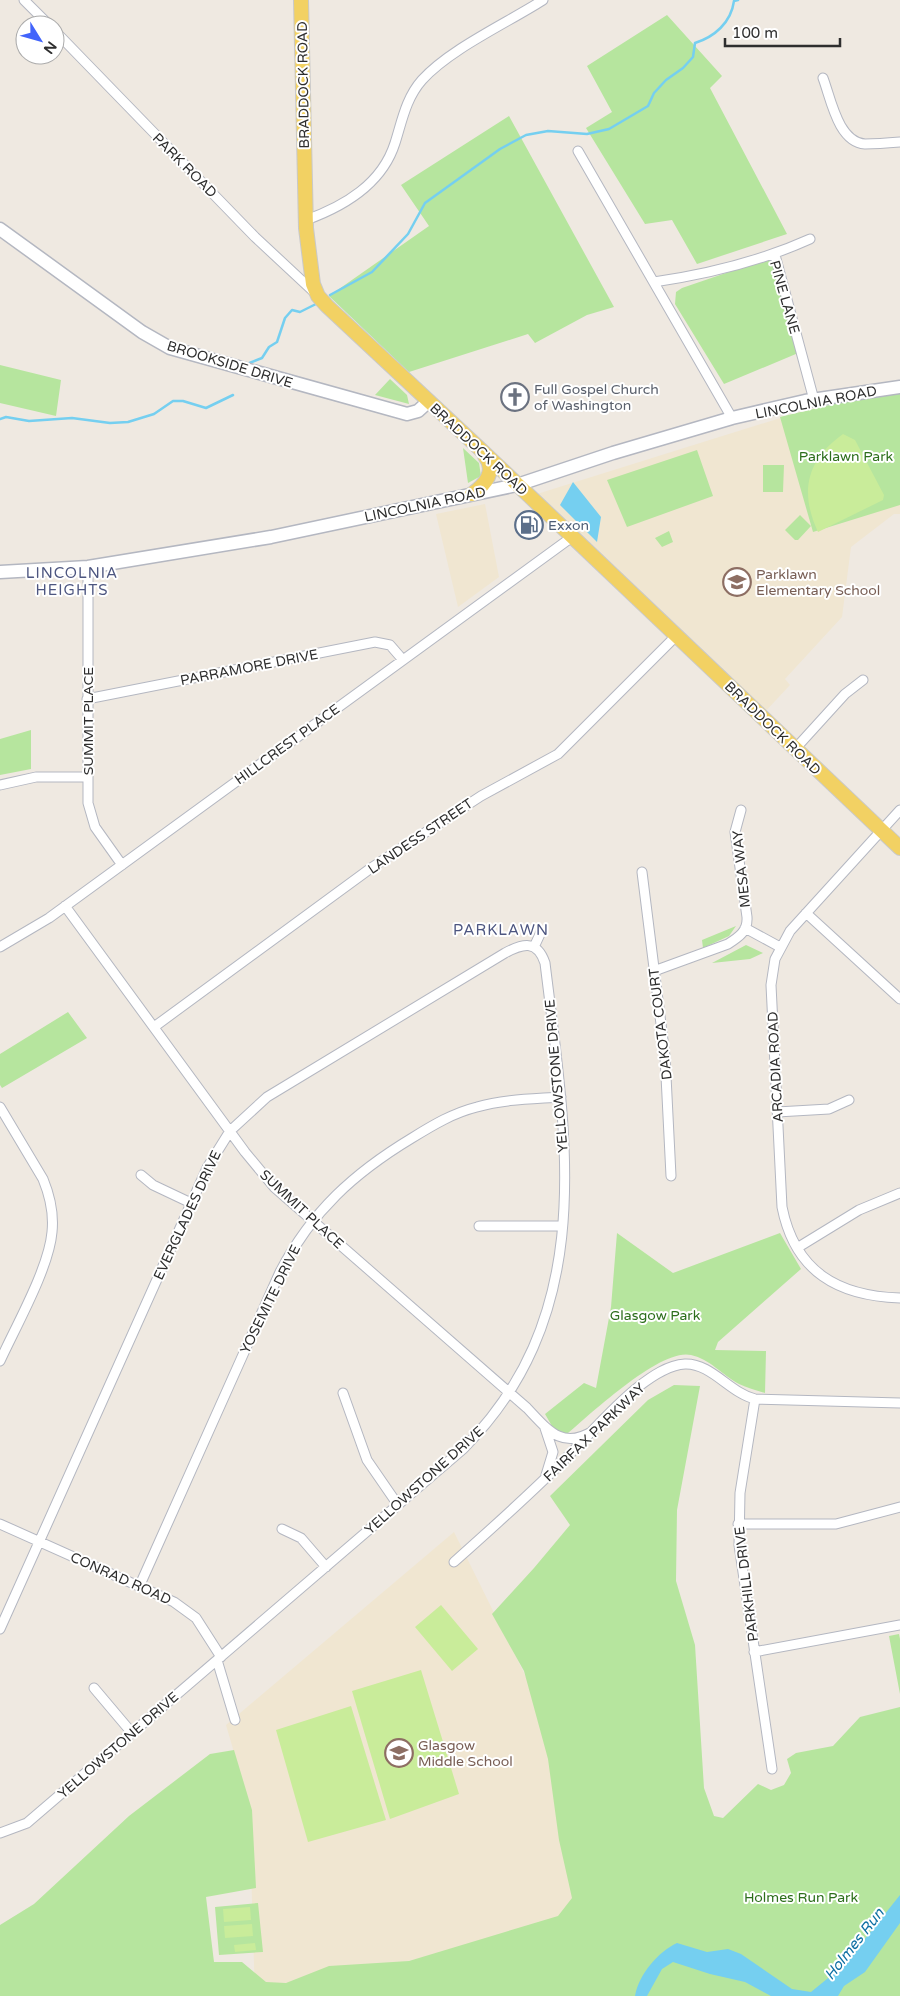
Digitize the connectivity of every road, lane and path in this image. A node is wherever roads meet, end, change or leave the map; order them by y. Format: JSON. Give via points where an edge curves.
{"nodes":[{"id":1,"x":24,"y":0,"type":"edge"},
{"id":2,"x":301,"y":0,"type":"edge"},
{"id":3,"x":544,"y":0,"type":"edge"},
{"id":4,"x":39,"y":15,"type":"edge"},
{"id":5,"x":65,"y":42,"type":"edge"},
{"id":6,"x":823,"y":78,"type":"dead end"},
{"id":7,"x":900,"y":142,"type":"edge"},
{"id":8,"x":578,"y":151,"type":"dead end"},
{"id":9,"x":306,"y":220,"type":"junction"},
{"id":10,"x":0,"y":229,"type":"edge"},
{"id":11,"x":810,"y":239,"type":"dead end"},
{"id":12,"x":775,"y":254,"type":"junction"},
{"id":13,"x":654,"y":282,"type":"junction"},
{"id":14,"x":318,"y":296,"type":"junction"},
{"id":15,"x":900,"y":387,"type":"edge"},
{"id":16,"x":428,"y":400,"type":"junction"},
{"id":17,"x":814,"y":400,"type":"junction"},
{"id":18,"x":732,"y":418,"type":"junction"},
{"id":19,"x":479,"y":448,"type":"junction"},
{"id":20,"x":517,"y":485,"type":"junction"},
{"id":21,"x":472,"y":494,"type":"junction"},
{"id":22,"x":572,"y":537,"type":"junction"},
{"id":23,"x":88,"y":568,"type":"junction"},
{"id":24,"x":0,"y":572,"type":"edge"},
{"id":25,"x":676,"y":636,"type":"junction"},
{"id":26,"x":403,"y":660,"type":"junction"},
{"id":27,"x":863,"y":680,"type":"dead end"},
{"id":28,"x":88,"y":699,"type":"junction"},
{"id":29,"x":795,"y":749,"type":"junction"},
{"id":30,"x":87,"y":777,"type":"junction"},
{"id":31,"x":0,"y":785,"type":"edge"},
{"id":32,"x":741,"y":810,"type":"dead end"},
{"id":33,"x":900,"y":810,"type":"edge"},
{"id":34,"x":881,"y":831,"type":"junction"},
{"id":35,"x":900,"y":848,"type":"edge"},
{"id":36,"x":122,"y":865,"type":"junction"},
{"id":37,"x":642,"y":872,"type":"dead end"},
{"id":38,"x":65,"y":906,"type":"junction"},
{"id":39,"x":806,"y":913,"type":"junction"},
{"id":40,"x":745,"y":928,"type":"junction"},
{"id":41,"x":541,"y":932,"type":"dead end"},
{"id":42,"x":0,"y":947,"type":"edge"},
{"id":43,"x":534,"y":947,"type":"junction"},
{"id":44,"x":780,"y":947,"type":"junction"},
{"id":45,"x":654,"y":971,"type":"junction"},
{"id":46,"x":900,"y":999,"type":"edge"},
{"id":47,"x":154,"y":1027,"type":"junction"},
{"id":48,"x":561,"y":1097,"type":"junction"},
{"id":49,"x":849,"y":1100,"type":"dead end"},
{"id":50,"x":1,"y":1110,"type":"edge"},
{"id":51,"x":777,"y":1112,"type":"junction"},
{"id":52,"x":230,"y":1131,"type":"junction"},
{"id":53,"x":142,"y":1175,"type":"dead end"},
{"id":54,"x":671,"y":1176,"type":"dead end"},
{"id":55,"x":900,"y":1193,"type":"edge"},
{"id":56,"x":191,"y":1203,"type":"junction"},
{"id":57,"x":312,"y":1222,"type":"junction"},
{"id":58,"x":479,"y":1226,"type":"dead end"},
{"id":59,"x":562,"y":1226,"type":"junction"},
{"id":60,"x":797,"y":1248,"type":"junction"},
{"id":61,"x":900,"y":1298,"type":"edge"},
{"id":62,"x":0,"y":1361,"type":"edge"},
{"id":63,"x":344,"y":1393,"type":"dead end"},
{"id":64,"x":510,"y":1393,"type":"junction"},
{"id":65,"x":755,"y":1399,"type":"junction"},
{"id":66,"x":900,"y":1403,"type":"edge"},
{"id":67,"x":544,"y":1426,"type":"junction"},
{"id":68,"x":593,"y":1431,"type":"junction"},
{"id":69,"x":540,"y":1484,"type":"junction"},
{"id":70,"x":398,"y":1505,"type":"junction"},
{"id":71,"x":900,"y":1507,"type":"edge"},
{"id":72,"x":0,"y":1524,"type":"edge"},
{"id":73,"x":738,"y":1524,"type":"junction"},
{"id":74,"x":282,"y":1529,"type":"dead end"},
{"id":75,"x":39,"y":1542,"type":"junction"},
{"id":76,"x":454,"y":1562,"type":"dead end"},
{"id":77,"x":326,"y":1567,"type":"junction"},
{"id":78,"x":139,"y":1586,"type":"junction"},
{"id":79,"x":900,"y":1625,"type":"edge"},
{"id":80,"x":0,"y":1629,"type":"edge"},
{"id":81,"x":754,"y":1652,"type":"junction"},
{"id":82,"x":219,"y":1659,"type":"junction"},
{"id":83,"x":94,"y":1688,"type":"dead end"},
{"id":84,"x":235,"y":1720,"type":"dead end"},
{"id":85,"x":132,"y":1733,"type":"junction"},
{"id":86,"x":772,"y":1769,"type":"dead end"},
{"id":87,"x":0,"y":1833,"type":"edge"}],
"edges":[{"from":1,"to":4,"type":"street"},
{"from":2,"to":9,"type":"main road","name":"BRADDOCK ROAD"},
{"from":3,"to":9,"type":"street","via":[[427,75],[410,98],[395,144],[378,175],[344,203]]},
{"from":5,"to":14,"type":"street","name":"PARK ROAD","via":[[255,237]]},
{"from":6,"to":7,"type":"street","via":[[841,126],[850,138],[864,144]]},
{"from":8,"to":13,"type":"street"},
{"from":9,"to":14,"type":"main road","name":"BRADDOCK ROAD","via":[[310,270]]},
{"from":10,"to":16,"type":"main road","name":"BROOKSIDE DRIVE","via":[[142,332],[170,348],[407,414],[418,411]]},
{"from":11,"to":12,"type":"street"},
{"from":12,"to":13,"type":"street","name":"PINE LANE","via":[[712,273]]},
{"from":12,"to":17,"type":"street","name":"PINE LANE"},
{"from":13,"to":18,"type":"street"},
{"from":14,"to":16,"type":"main road","name":"BRADDOCK ROAD"},
{"from":15,"to":17,"type":"main road","name":"LINCOLNIA ROAD"},
{"from":16,"to":19,"type":"main road","name":"BRADDOCK ROAD"},
{"from":17,"to":18,"type":"main road","name":"LINCOLNIA ROAD"},
{"from":18,"to":20,"type":"main road","name":"LINCOLNIA ROAD"},
{"from":19,"to":20,"type":"main road","name":"BRADDOCK ROAD"},
{"from":19,"to":21,"type":"main road","via":[[488,460],[490,470],[487,480]]},
{"from":20,"to":21,"type":"main road","name":"LINCOLNIA ROAD"},
{"from":20,"to":22,"type":"main road","name":"BRADDOCK ROAD"},
{"from":21,"to":23,"type":"main road","name":"LINCOLNIA ROAD","via":[[271,537]]},
{"from":22,"to":25,"type":"main road","name":"BRADDOCK ROAD"},
{"from":22,"to":26,"type":"street","name":"HILLCREST PLACE"},
{"from":23,"to":24,"type":"main road","name":"LINCOLNIA ROAD"},
{"from":23,"to":28,"type":"street","name":"SUMMIT PLACE"},
{"from":25,"to":29,"type":"main road","name":"BRADDOCK ROAD"},
{"from":25,"to":47,"type":"street","name":"LANDESS STREET","via":[[558,754],[481,796],[379,862]]},
{"from":26,"to":28,"type":"street","name":"PARRAMORE DRIVE","via":[[390,645],[375,642]]},
{"from":26,"to":36,"type":"street","name":"HILLCREST PLACE"},
{"from":27,"to":29,"type":"street","via":[[845,694]]},
{"from":28,"to":30,"type":"street","name":"SUMMIT PLACE"},
{"from":29,"to":34,"type":"main road","name":"BRADDOCK ROAD"},
{"from":30,"to":31,"type":"street","via":[[36,777]]},
{"from":30,"to":36,"type":"street","name":"SUMMIT PLACE","via":[[90,816]]},
{"from":32,"to":40,"type":"street","name":"MESA WAY","via":[[735,832],[747,917]]},
{"from":33,"to":34,"type":"street","name":"ARCADIA ROAD"},
{"from":34,"to":35,"type":"main road","name":"BRADDOCK ROAD"},
{"from":34,"to":39,"type":"street","name":"ARCADIA ROAD"},
{"from":36,"to":38,"type":"street","name":"HILLCREST PLACE"},
{"from":37,"to":45,"type":"street","name":"DAKOTA COURT"},
{"from":38,"to":42,"type":"street","name":"HILLCREST PLACE"},
{"from":38,"to":47,"type":"street","name":"SUMMIT PLACE"},
{"from":39,"to":44,"type":"street","name":"ARCADIA ROAD"},
{"from":39,"to":46,"type":"street"},
{"from":40,"to":44,"type":"street"},
{"from":40,"to":45,"type":"street","via":[[728,944]]},
{"from":41,"to":43,"type":"street"},
{"from":43,"to":48,"type":"street","name":"YELLOWSTONE DRIVE","via":[[545,963]]},
{"from":43,"to":52,"type":"street","name":"EVERGLADES DRIVE","via":[[522,945],[504,954],[303,1075],[267,1098]]},
{"from":44,"to":51,"type":"street","name":"ARCADIA ROAD","via":[[771,985]]},
{"from":45,"to":54,"type":"street","name":"DAKOTA COURT","via":[[669,1100]]},
{"from":47,"to":52,"type":"street","name":"SUMMIT PLACE"},
{"from":48,"to":57,"type":"street","name":"YOSEMITE DRIVE","via":[[497,1102],[445,1118],[362,1170]]},
{"from":48,"to":59,"type":"street","name":"YELLOWSTONE DRIVE"},
{"from":49,"to":51,"type":"street","via":[[829,1109]]},
{"from":50,"to":62,"type":"street","via":[[43,1179],[53,1219],[47,1257]]},
{"from":51,"to":60,"type":"street","name":"ARCADIA ROAD","via":[[782,1207]]},
{"from":52,"to":56,"type":"street","name":"EVERGLADES DRIVE","via":[[207,1168]]},
{"from":52,"to":57,"type":"street","name":"SUMMIT PLACE","via":[[262,1174]]},
{"from":53,"to":56,"type":"street","via":[[153,1185]]},
{"from":55,"to":60,"type":"street","via":[[859,1210]]},
{"from":56,"to":75,"type":"street","name":"EVERGLADES DRIVE"},
{"from":57,"to":64,"type":"street","name":"SUMMIT PLACE"},
{"from":57,"to":78,"type":"street","name":"YOSEMITE DRIVE","via":[[280,1272]]},
{"from":58,"to":59,"type":"street"},
{"from":59,"to":64,"type":"street","name":"YELLOWSTONE DRIVE","via":[[558,1268],[547,1315],[527,1364]]},
{"from":60,"to":61,"type":"street","name":"ARCADIA ROAD","via":[[814,1269],[837,1285],[864,1295]]},
{"from":63,"to":70,"type":"street","via":[[367,1460]]},
{"from":64,"to":67,"type":"street","name":"SUMMIT PLACE"},
{"from":64,"to":70,"type":"street","name":"YELLOWSTONE DRIVE","via":[[463,1449]]},
{"from":65,"to":66,"type":"street","name":"FAIRFAX PARKWAY"},
{"from":65,"to":68,"type":"street","name":"FAIRFAX PARKWAY","via":[[739,1394],[702,1368],[685,1364],[673,1366],[638,1387]]},
{"from":65,"to":73,"type":"street","name":"PARKHILL DRIVE","via":[[743,1460]]},
{"from":67,"to":68,"type":"street","name":"SUMMIT PLACE","via":[[564,1438],[580,1438]]},
{"from":67,"to":69,"type":"street","name":"SUMMIT PLACE","via":[[552,1443],[552,1452],[548,1471]]},
{"from":68,"to":69,"type":"street","name":"FAIRFAX PARKWAY"},
{"from":69,"to":76,"type":"street","name":"FAIRFAX PARKWAY"},
{"from":70,"to":77,"type":"street","name":"YELLOWSTONE DRIVE"},
{"from":71,"to":73,"type":"street","via":[[836,1524]]},
{"from":72,"to":75,"type":"street","name":"CONRAD ROAD"},
{"from":73,"to":81,"type":"street","name":"PARKHILL DRIVE"},
{"from":74,"to":77,"type":"street","via":[[301,1538]]},
{"from":75,"to":78,"type":"street","name":"CONRAD ROAD"},
{"from":75,"to":80,"type":"street","name":"EVERGLADES DRIVE"},
{"from":77,"to":82,"type":"street","name":"YELLOWSTONE DRIVE"},
{"from":78,"to":82,"type":"street","name":"CONRAD ROAD","via":[[174,1602],[196,1618]]},
{"from":79,"to":81,"type":"street"},
{"from":81,"to":86,"type":"street","name":"PARKHILL DRIVE"},
{"from":82,"to":84,"type":"street","name":"CONRAD ROAD"},
{"from":82,"to":85,"type":"street","name":"YELLOWSTONE DRIVE"},
{"from":83,"to":85,"type":"street"},
{"from":85,"to":87,"type":"street","name":"YELLOWSTONE DRIVE","via":[[27,1823]]}]}
